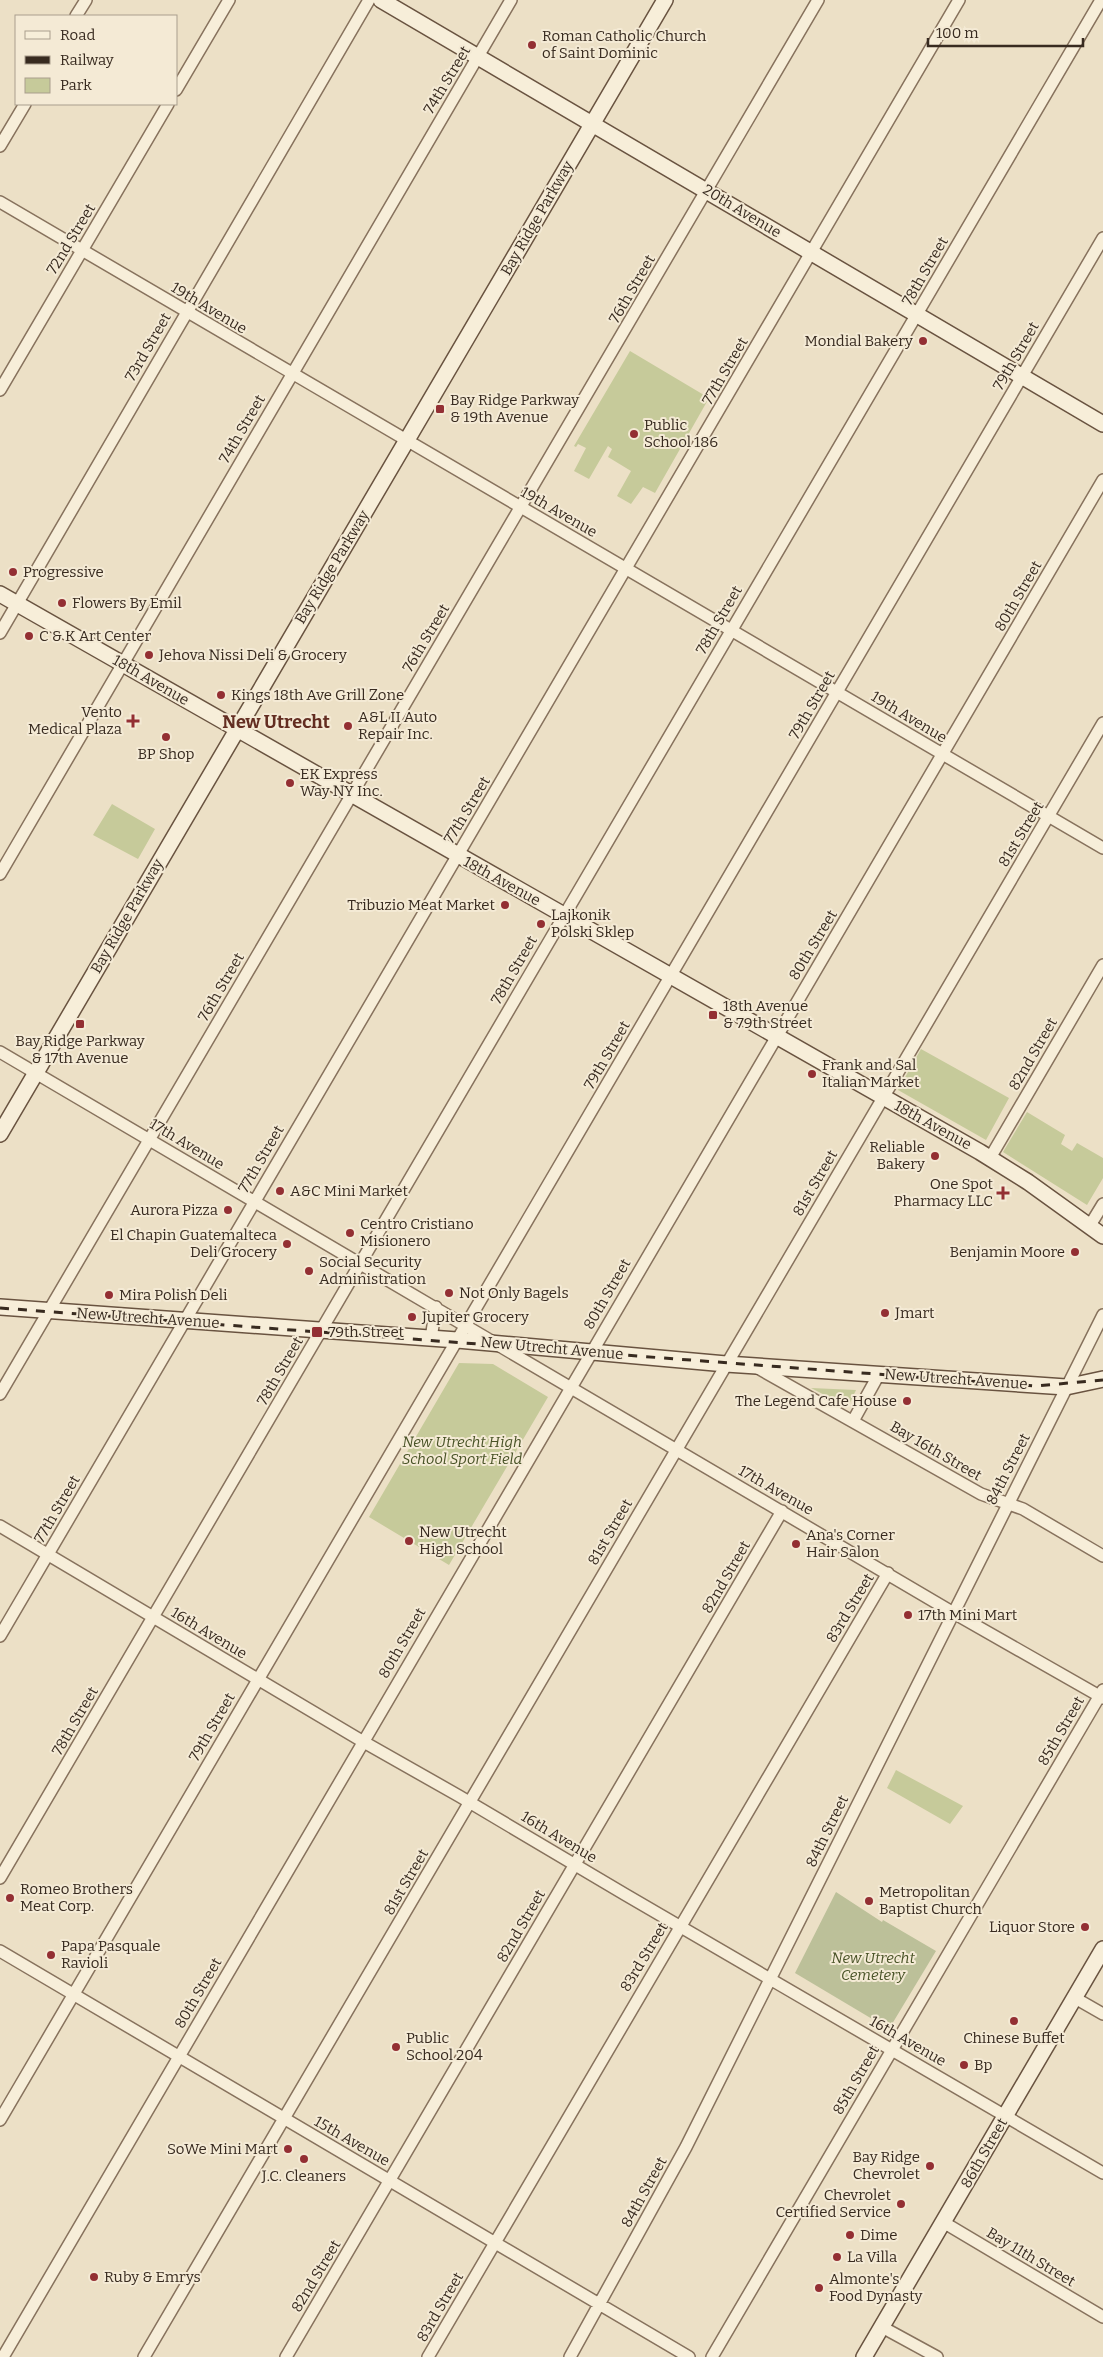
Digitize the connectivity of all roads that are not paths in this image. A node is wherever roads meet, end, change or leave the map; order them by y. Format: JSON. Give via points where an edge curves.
{"nodes":[{"id":1,"x":86,"y":0,"type":"edge"},
{"id":2,"x":229,"y":0,"type":"edge"},
{"id":3,"x":369,"y":0,"type":"edge"},
{"id":4,"x":381,"y":0,"type":"edge"},
{"id":5,"x":511,"y":0,"type":"edge"},
{"id":6,"x":665,"y":0,"type":"edge"},
{"id":7,"x":818,"y":0,"type":"edge"},
{"id":8,"x":959,"y":0,"type":"edge"},
{"id":9,"x":1101,"y":0,"type":"edge"},
{"id":10,"x":77,"y":15,"type":"edge"},
{"id":11,"x":478,"y":57,"type":"junction"},
{"id":12,"x":178,"y":87,"type":"edge"},
{"id":13,"x":24,"y":105,"type":"edge"},
{"id":14,"x":167,"y":105,"type":"edge"},
{"id":15,"x":593,"y":123,"type":"junction"},
{"id":16,"x":0,"y":146,"type":"edge"},
{"id":17,"x":707,"y":190,"type":"junction"},
{"id":18,"x":0,"y":202,"type":"edge"},
{"id":19,"x":1103,"y":238,"type":"edge"},
{"id":20,"x":83,"y":249,"type":"junction"},
{"id":21,"x":811,"y":252,"type":"junction"},
{"id":22,"x":186,"y":312,"type":"junction"},
{"id":23,"x":917,"y":314,"type":"junction"},
{"id":24,"x":291,"y":373,"type":"junction"},
{"id":25,"x":1021,"y":376,"type":"junction"},
{"id":26,"x":0,"y":390,"type":"edge"},
{"id":27,"x":1103,"y":424,"type":"edge"},
{"id":28,"x":406,"y":440,"type":"junction"},
{"id":29,"x":1103,"y":480,"type":"edge"},
{"id":30,"x":521,"y":507,"type":"junction"},
{"id":31,"x":627,"y":568,"type":"junction"},
{"id":32,"x":0,"y":594,"type":"edge"},
{"id":33,"x":17,"y":604,"type":"junction"},
{"id":34,"x":731,"y":630,"type":"junction"},
{"id":35,"x":0,"y":633,"type":"edge"},
{"id":36,"x":123,"y":664,"type":"junction"},
{"id":37,"x":837,"y":692,"type":"junction"},
{"id":38,"x":1103,"y":723,"type":"edge"},
{"id":39,"x":236,"y":729,"type":"junction"},
{"id":40,"x":943,"y":754,"type":"junction"},
{"id":41,"x":350,"y":795,"type":"junction"},
{"id":42,"x":1048,"y":816,"type":"junction"},
{"id":43,"x":1103,"y":848,"type":"edge"},
{"id":44,"x":457,"y":856,"type":"junction"},
{"id":45,"x":0,"y":874,"type":"edge"},
{"id":46,"x":563,"y":916,"type":"junction"},
{"id":47,"x":1103,"y":965,"type":"edge"},
{"id":48,"x":670,"y":976,"type":"junction"},
{"id":49,"x":776,"y":1037,"type":"junction"},
{"id":50,"x":0,"y":1052,"type":"edge"},
{"id":51,"x":36,"y":1073,"type":"junction"},
{"id":52,"x":882,"y":1097,"type":"junction"},
{"id":53,"x":0,"y":1134,"type":"edge"},
{"id":54,"x":150,"y":1140,"type":"junction"},
{"id":55,"x":990,"y":1158,"type":"junction"},
{"id":56,"x":254,"y":1202,"type":"junction"},
{"id":57,"x":1103,"y":1204,"type":"edge"},
{"id":58,"x":1089,"y":1226,"type":"junction"},
{"id":59,"x":1103,"y":1236,"type":"edge"},
{"id":60,"x":359,"y":1264,"type":"junction"},
{"id":61,"x":0,"y":1307,"type":"edge"},
{"id":62,"x":436,"y":1308,"type":"junction"},
{"id":63,"x":49,"y":1311,"type":"junction"},
{"id":64,"x":1103,"y":1315,"type":"edge"},
{"id":65,"x":184,"y":1322,"type":"junction"},
{"id":66,"x":466,"y":1325,"type":"junction"},
{"id":67,"x":321,"y":1330,"type":"junction"},
{"id":68,"x":431,"y":1338,"type":"junction"},
{"id":69,"x":457,"y":1340,"type":"junction"},
{"id":70,"x":497,"y":1343,"type":"junction"},
{"id":71,"x":591,"y":1351,"type":"junction"},
{"id":72,"x":726,"y":1364,"type":"junction"},
{"id":73,"x":755,"y":1366,"type":"junction"},
{"id":74,"x":879,"y":1374,"type":"junction"},
{"id":75,"x":1103,"y":1379,"type":"edge"},
{"id":76,"x":570,"y":1387,"type":"junction"},
{"id":77,"x":1066,"y":1387,"type":"junction"},
{"id":78,"x":0,"y":1394,"type":"edge"},
{"id":79,"x":853,"y":1421,"type":"junction"},
{"id":80,"x":676,"y":1449,"type":"junction"},
{"id":81,"x":1007,"y":1503,"type":"junction"},
{"id":82,"x":782,"y":1511,"type":"junction"},
{"id":83,"x":0,"y":1526,"type":"edge"},
{"id":84,"x":48,"y":1554,"type":"junction"},
{"id":85,"x":1103,"y":1556,"type":"edge"},
{"id":86,"x":888,"y":1573,"type":"junction"},
{"id":87,"x":952,"y":1612,"type":"junction"},
{"id":88,"x":154,"y":1616,"type":"junction"},
{"id":89,"x":0,"y":1636,"type":"edge"},
{"id":90,"x":257,"y":1679,"type":"junction"},
{"id":91,"x":1102,"y":1695,"type":"edge"},
{"id":92,"x":362,"y":1741,"type":"junction"},
{"id":93,"x":470,"y":1802,"type":"junction"},
{"id":94,"x":574,"y":1865,"type":"junction"},
{"id":95,"x":0,"y":1878,"type":"edge"},
{"id":96,"x":680,"y":1926,"type":"junction"},
{"id":97,"x":1103,"y":1949,"type":"edge"},
{"id":98,"x":0,"y":1951,"type":"edge"},
{"id":99,"x":770,"y":1978,"type":"junction"},
{"id":100,"x":74,"y":1994,"type":"junction"},
{"id":101,"x":1075,"y":1998,"type":"junction"},
{"id":102,"x":1103,"y":2014,"type":"edge"},
{"id":103,"x":892,"y":2049,"type":"junction"},
{"id":104,"x":179,"y":2056,"type":"junction"},
{"id":105,"x":1006,"y":2116,"type":"junction"},
{"id":106,"x":284,"y":2118,"type":"junction"},
{"id":107,"x":0,"y":2120,"type":"edge"},
{"id":108,"x":1103,"y":2173,"type":"edge"},
{"id":109,"x":390,"y":2180,"type":"junction"},
{"id":110,"x":943,"y":2222,"type":"junction"},
{"id":111,"x":495,"y":2242,"type":"junction"},
{"id":112,"x":600,"y":2305,"type":"junction"},
{"id":113,"x":1103,"y":2317,"type":"edge"},
{"id":114,"x":882,"y":2327,"type":"junction"},
{"id":115,"x":2,"y":2357,"type":"edge"},
{"id":116,"x":144,"y":2357,"type":"edge"},
{"id":117,"x":286,"y":2357,"type":"edge"},
{"id":118,"x":428,"y":2357,"type":"edge"},
{"id":119,"x":570,"y":2357,"type":"edge"},
{"id":120,"x":689,"y":2357,"type":"edge"},
{"id":121,"x":712,"y":2357,"type":"edge"},
{"id":122,"x":864,"y":2357,"type":"edge"},
{"id":123,"x":937,"y":2357,"type":"edge"}],
"edges":[{"from":1,"to":10,"type":"street"},
{"from":2,"to":12,"type":"street"},
{"from":3,"to":22,"type":"street","name":"73rd Street"},
{"from":4,"to":11,"type":"street","name":"20th Avenue"},
{"from":5,"to":11,"type":"street","name":"74th Street"},
{"from":6,"to":15,"type":"street","name":"Bay Ridge Parkway"},
{"from":7,"to":17,"type":"street","name":"76th Street"},
{"from":8,"to":21,"type":"street","name":"77th Street"},
{"from":9,"to":23,"type":"street","name":"78th Street"},
{"from":11,"to":15,"type":"street","name":"20th Avenue"},
{"from":11,"to":24,"type":"street","name":"74th Street"},
{"from":13,"to":16,"type":"street"},
{"from":14,"to":20,"type":"street","name":"72nd Street"},
{"from":15,"to":17,"type":"street","name":"20th Avenue"},
{"from":15,"to":28,"type":"street","name":"Bay Ridge Parkway"},
{"from":17,"to":21,"type":"street","name":"20th Avenue"},
{"from":17,"to":30,"type":"street","name":"76th Street"},
{"from":18,"to":20,"type":"street","name":"19th Avenue"},
{"from":19,"to":25,"type":"street","name":"79th Street"},
{"from":20,"to":22,"type":"street","name":"19th Avenue"},
{"from":20,"to":26,"type":"street","name":"72nd Street"},
{"from":21,"to":23,"type":"street","name":"20th Avenue"},
{"from":21,"to":31,"type":"street","name":"77th Street"},
{"from":22,"to":24,"type":"street","name":"19th Avenue"},
{"from":22,"to":33,"type":"street","name":"73rd Street"},
{"from":23,"to":25,"type":"street","name":"20th Avenue"},
{"from":23,"to":34,"type":"street","name":"78th Street"},
{"from":24,"to":28,"type":"street","name":"19th Avenue"},
{"from":24,"to":36,"type":"street","name":"74th Street"},
{"from":25,"to":27,"type":"street","name":"20th Avenue"},
{"from":25,"to":37,"type":"street","name":"79th Street"},
{"from":28,"to":30,"type":"street","name":"19th Avenue"},
{"from":28,"to":39,"type":"street","name":"Bay Ridge Parkway"},
{"from":29,"to":40,"type":"street","name":"80th Street"},
{"from":30,"to":31,"type":"street","name":"19th Avenue"},
{"from":30,"to":41,"type":"street","name":"76th Street"},
{"from":31,"to":34,"type":"street","name":"19th Avenue"},
{"from":31,"to":44,"type":"street","name":"77th Street"},
{"from":32,"to":33,"type":"street","name":"18th Avenue"},
{"from":33,"to":35,"type":"street","name":"73rd Street"},
{"from":33,"to":36,"type":"street","name":"18th Avenue"},
{"from":34,"to":37,"type":"street","name":"19th Avenue"},
{"from":34,"to":46,"type":"street","name":"78th Street"},
{"from":36,"to":39,"type":"street","name":"18th Avenue"},
{"from":36,"to":45,"type":"street","name":"74th Street"},
{"from":37,"to":40,"type":"street","name":"19th Avenue"},
{"from":37,"to":48,"type":"street","name":"79th Street"},
{"from":38,"to":42,"type":"street","name":"81st Street"},
{"from":39,"to":41,"type":"street","name":"18th Avenue"},
{"from":39,"to":51,"type":"street","name":"Bay Ridge Parkway"},
{"from":40,"to":42,"type":"street","name":"19th Avenue"},
{"from":40,"to":49,"type":"street","name":"80th Street"},
{"from":41,"to":44,"type":"street","name":"18th Avenue"},
{"from":41,"to":54,"type":"street","name":"76th Street"},
{"from":42,"to":43,"type":"street","name":"19th Avenue"},
{"from":42,"to":52,"type":"street","name":"81st Street"},
{"from":44,"to":46,"type":"street","name":"18th Avenue"},
{"from":44,"to":56,"type":"street","name":"77th Street"},
{"from":46,"to":48,"type":"street","name":"18th Avenue"},
{"from":46,"to":60,"type":"street","name":"78th Street"},
{"from":47,"to":55,"type":"street","name":"82nd Street"},
{"from":48,"to":49,"type":"street","name":"18th Avenue"},
{"from":48,"to":66,"type":"street","name":"79th Street"},
{"from":49,"to":52,"type":"street","name":"18th Avenue"},
{"from":49,"to":71,"type":"street","name":"80th Street"},
{"from":50,"to":51,"type":"street","name":"17th Avenue"},
{"from":51,"to":53,"type":"street","name":"Bay Ridge Parkway"},
{"from":51,"to":54,"type":"street","name":"17th Avenue"},
{"from":52,"to":55,"type":"street","name":"18th Avenue"},
{"from":52,"to":72,"type":"street","name":"81st Street"},
{"from":54,"to":56,"type":"street","name":"17th Avenue"},
{"from":54,"to":63,"type":"street","name":"76th Street"},
{"from":55,"to":58,"type":"street","name":"18th Avenue"},
{"from":56,"to":60,"type":"street","name":"17th Avenue"},
{"from":56,"to":65,"type":"street","name":"77th Street"},
{"from":57,"to":58,"type":"street"},
{"from":58,"to":59,"type":"street","name":"18th Avenue"},
{"from":60,"to":62,"type":"street","name":"17th Avenue"},
{"from":60,"to":67,"type":"street","name":"78th Street"},
{"from":61,"to":63,"type":"street","name":"New Utrecht Avenue"},
{"from":62,"to":66,"type":"street","name":"17th Avenue"},
{"from":62,"to":68,"type":"street"},
{"from":63,"to":65,"type":"street","name":"New Utrecht Avenue"},
{"from":63,"to":78,"type":"street","name":"76th Street"},
{"from":64,"to":77,"type":"street","name":"84th Street"},
{"from":65,"to":67,"type":"street","name":"New Utrecht Avenue"},
{"from":65,"to":84,"type":"street","name":"77th Street"},
{"from":66,"to":69,"type":"street","name":"79th Street"},
{"from":66,"to":70,"type":"street","name":"17th Avenue"},
{"from":67,"to":68,"type":"street","name":"New Utrecht Avenue"},
{"from":67,"to":88,"type":"street","name":"78th Street"},
{"from":68,"to":69,"type":"street","name":"New Utrecht Avenue"},
{"from":69,"to":70,"type":"street","name":"New Utrecht Avenue"},
{"from":69,"to":90,"type":"street","name":"79th Street"},
{"from":70,"to":71,"type":"street","name":"New Utrecht Avenue"},
{"from":70,"to":76,"type":"street","name":"17th Avenue"},
{"from":71,"to":72,"type":"street","name":"New Utrecht Avenue"},
{"from":71,"to":76,"type":"street","name":"80th Street"},
{"from":72,"to":73,"type":"street","name":"New Utrecht Avenue"},
{"from":72,"to":80,"type":"street","name":"81st Street"},
{"from":73,"to":74,"type":"street","name":"New Utrecht Avenue"},
{"from":73,"to":79,"type":"street","name":"Bay 16th Street"},
{"from":74,"to":77,"type":"street","name":"New Utrecht Avenue"},
{"from":74,"to":79,"type":"street"},
{"from":75,"to":77,"type":"street","name":"New Utrecht Avenue"},
{"from":76,"to":80,"type":"street","name":"17th Avenue"},
{"from":76,"to":92,"type":"street","name":"80th Street"},
{"from":77,"to":81,"type":"street","name":"84th Street"},
{"from":79,"to":81,"type":"street","name":"Bay 16th Street","via":[[981,1494]]},
{"from":80,"to":82,"type":"street","name":"17th Avenue"},
{"from":80,"to":93,"type":"street","name":"81st Street"},
{"from":81,"to":85,"type":"street","name":"Bay 16th Street","via":[[1023,1508]]},
{"from":81,"to":87,"type":"street","name":"84th Street"},
{"from":82,"to":86,"type":"street","name":"17th Avenue"},
{"from":82,"to":94,"type":"street","name":"82nd Street"},
{"from":83,"to":84,"type":"street","name":"16th Avenue"},
{"from":84,"to":88,"type":"street","name":"16th Avenue"},
{"from":84,"to":89,"type":"street","name":"77th Street"},
{"from":86,"to":87,"type":"street","name":"17th Avenue"},
{"from":86,"to":96,"type":"street","name":"83rd Street"},
{"from":87,"to":91,"type":"street","name":"17th Avenue"},
{"from":87,"to":99,"type":"street","name":"84th Street"},
{"from":88,"to":90,"type":"street","name":"16th Avenue"},
{"from":88,"to":95,"type":"street","name":"78th Street"},
{"from":90,"to":92,"type":"street","name":"16th Avenue"},
{"from":90,"to":100,"type":"street","name":"79th Street"},
{"from":91,"to":103,"type":"street","name":"85th Street"},
{"from":92,"to":93,"type":"street","name":"16th Avenue"},
{"from":92,"to":104,"type":"street","name":"80th Street"},
{"from":93,"to":94,"type":"street","name":"16th Avenue"},
{"from":93,"to":106,"type":"street","name":"81st Street"},
{"from":94,"to":96,"type":"street","name":"16th Avenue"},
{"from":94,"to":109,"type":"street","name":"82nd Street"},
{"from":96,"to":99,"type":"street","name":"16th Avenue"},
{"from":96,"to":111,"type":"street","name":"83rd Street"},
{"from":97,"to":101,"type":"street","name":"86th Street"},
{"from":98,"to":100,"type":"street","name":"15th Avenue"},
{"from":99,"to":103,"type":"street","name":"16th Avenue"},
{"from":99,"to":112,"type":"street","name":"84th Street","via":[[686,2147]]},
{"from":100,"to":104,"type":"street","name":"15th Avenue"},
{"from":100,"to":107,"type":"street","name":"79th Street"},
{"from":101,"to":102,"type":"street"},
{"from":101,"to":105,"type":"street","name":"86th Street"},
{"from":103,"to":105,"type":"street","name":"16th Avenue"},
{"from":103,"to":121,"type":"street","name":"85th Street"},
{"from":104,"to":106,"type":"street","name":"15th Avenue"},
{"from":104,"to":115,"type":"street","name":"80th Street"},
{"from":105,"to":108,"type":"street","name":"16th Avenue"},
{"from":105,"to":110,"type":"street","name":"86th Street"},
{"from":106,"to":109,"type":"street","name":"15th Avenue"},
{"from":106,"to":116,"type":"street","name":"81st Street"},
{"from":109,"to":111,"type":"street","name":"15th Avenue"},
{"from":109,"to":117,"type":"street","name":"82nd Street"},
{"from":110,"to":113,"type":"street","name":"Bay 11th Street"},
{"from":110,"to":114,"type":"street","name":"86th Street"},
{"from":111,"to":112,"type":"street","name":"15th Avenue"},
{"from":111,"to":118,"type":"street","name":"83rd Street"},
{"from":112,"to":119,"type":"street","name":"84th Street"},
{"from":112,"to":120,"type":"street","name":"15th Avenue"},
{"from":114,"to":122,"type":"street","name":"86th Street"},
{"from":114,"to":123,"type":"street"}]}
